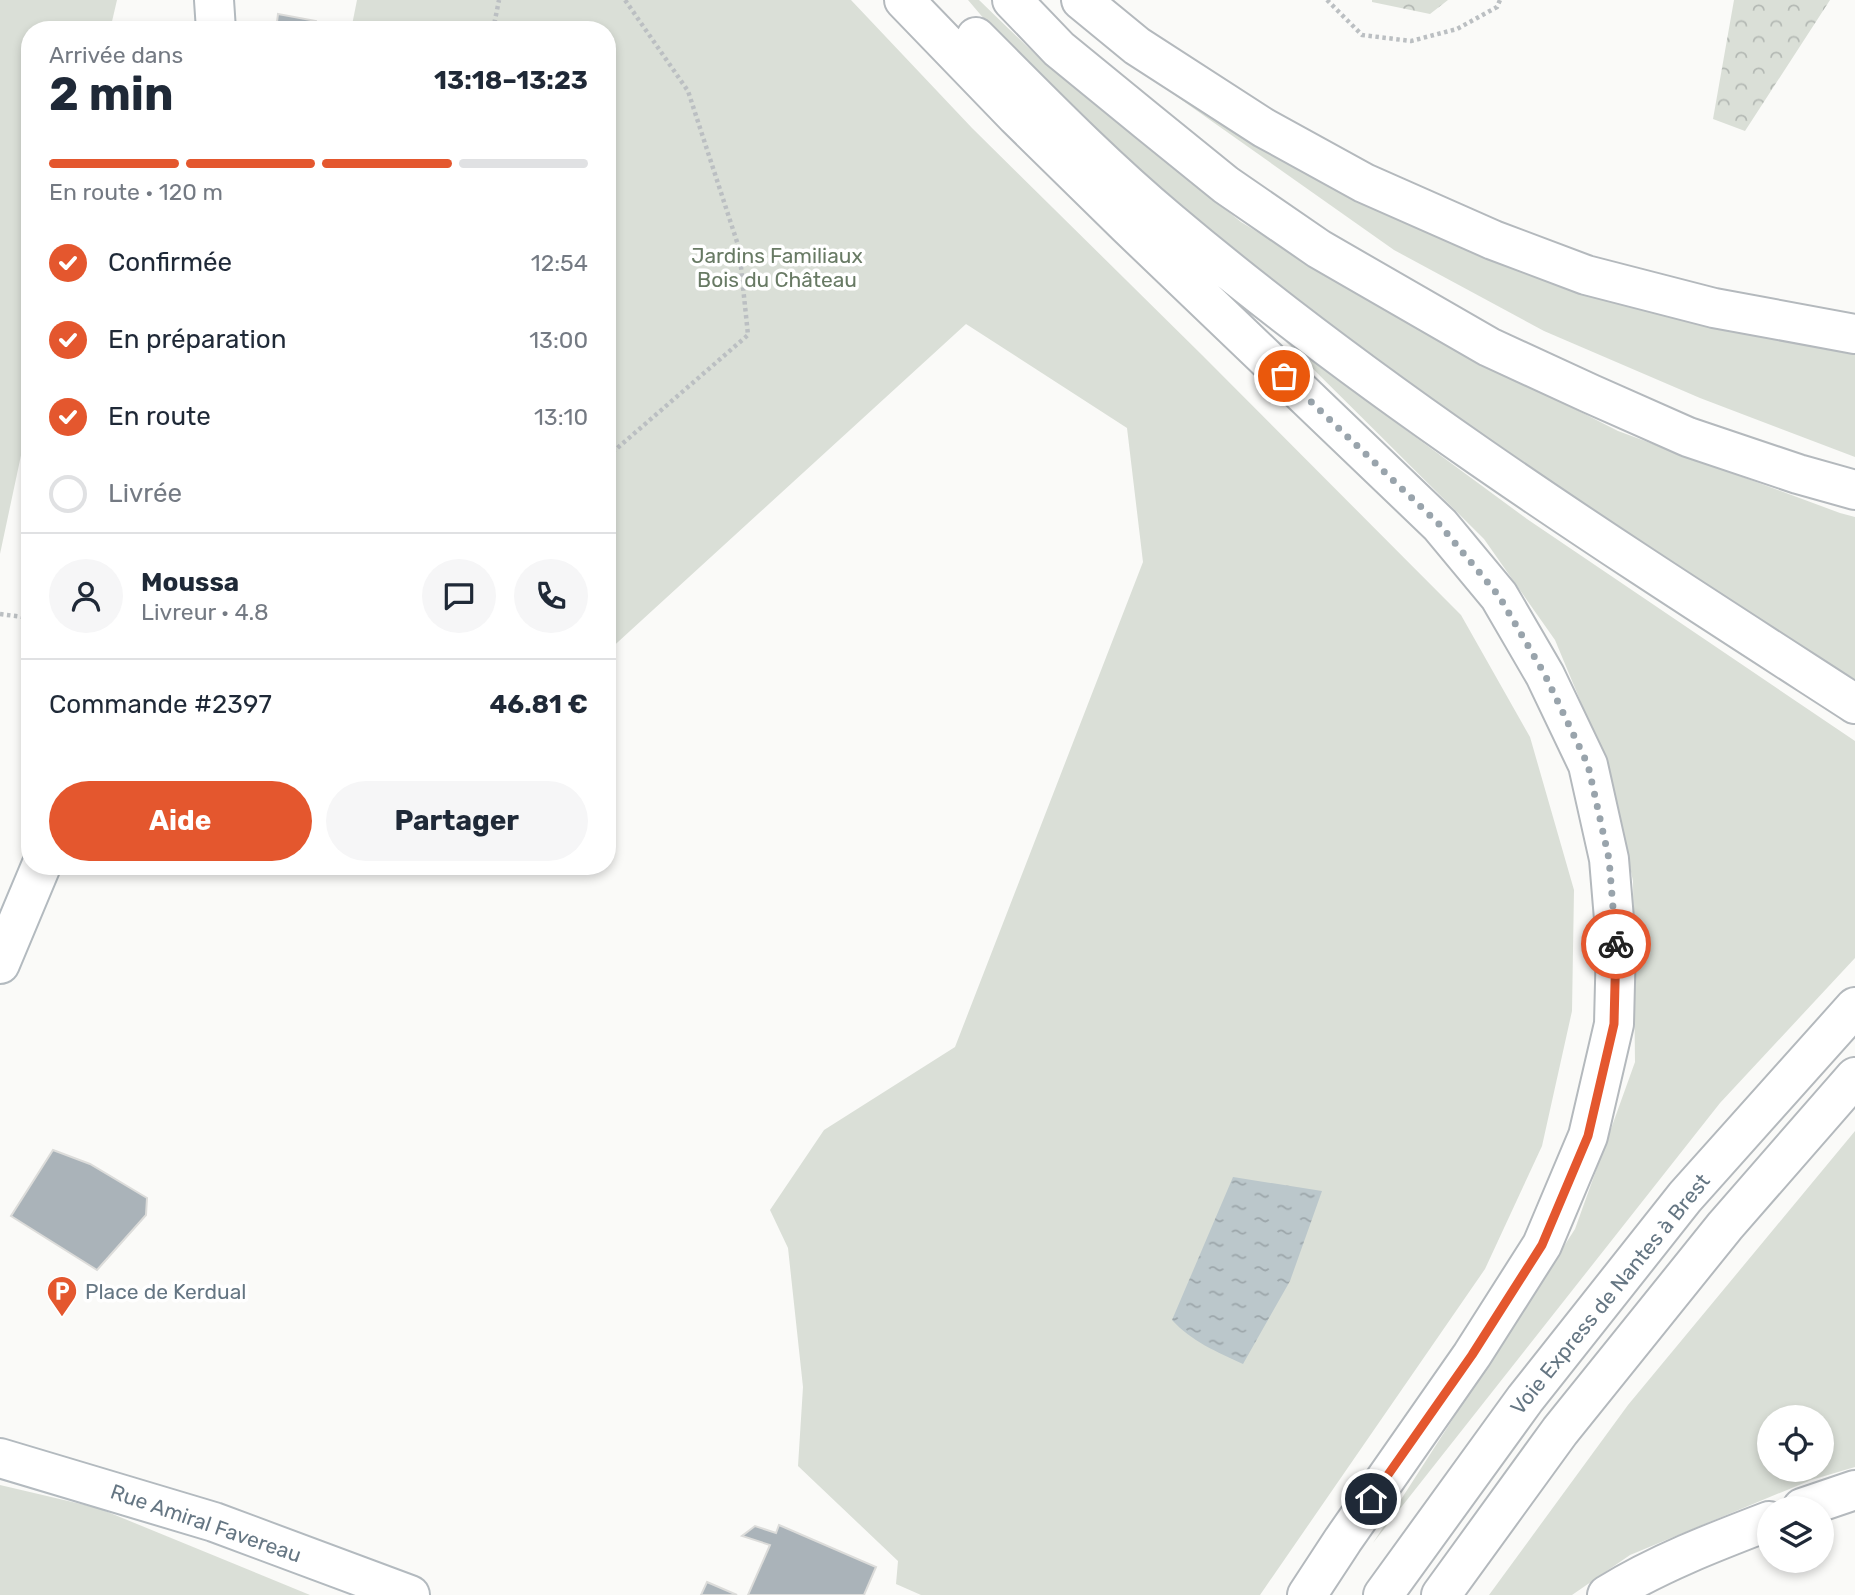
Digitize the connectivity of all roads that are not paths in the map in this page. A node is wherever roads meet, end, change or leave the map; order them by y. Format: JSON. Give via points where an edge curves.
{"nodes":[{"id":1,"x":214,"y":0,"type":"edge"},
{"id":2,"x":904,"y":0,"type":"edge"},
{"id":3,"x":941,"y":0,"type":"edge"},
{"id":4,"x":1012,"y":0,"type":"edge"},
{"id":5,"x":1081,"y":0,"type":"edge"},
{"id":6,"x":215,"y":21,"type":"edge"},
{"id":7,"x":1855,"y":334,"type":"edge"},
{"id":8,"x":1855,"y":490,"type":"edge"},
{"id":9,"x":1855,"y":704,"type":"edge"},
{"id":10,"x":37,"y":875,"type":"edge"},
{"id":11,"x":0,"y":964,"type":"edge"},
{"id":12,"x":1855,"y":1007,"type":"edge"},
{"id":13,"x":1855,"y":1077,"type":"edge"},
{"id":14,"x":5,"y":1455,"type":"edge"},
{"id":15,"x":1855,"y":1490,"type":"edge"},
{"id":16,"x":1834,"y":1497,"type":"edge"},
{"id":17,"x":1757,"y":1526,"type":"edge"},
{"id":18,"x":410,"y":1595,"type":"edge"},
{"id":19,"x":1307,"y":1595,"type":"edge"},
{"id":20,"x":1383,"y":1595,"type":"edge"},
{"id":21,"x":1441,"y":1595,"type":"edge"},
{"id":22,"x":1607,"y":1595,"type":"edge"}],
"edges":[{"from":1,"to":6,"type":"main road"},
{"from":2,"to":19,"type":"main road","via":[[1128,226],[1440,525],[1499,596],[1545,675],[1588,765],[1609,859],[1616,943],[1614,1024],[1588,1136],[1542,1245]]},
{"from":3,"to":9,"type":"main road","via":[[1064,125],[1159,212],[1295,322],[1428,422]]},
{"from":4,"to":8,"type":"main road","via":[[1059,48],[1147,121],[1226,185],[1319,249],[1489,347],[1591,394],[1688,437]]},
{"from":5,"to":7,"type":"main road","via":[[1137,46],[1264,128],[1364,183],[1493,240],[1586,275],[1714,308]]},
{"from":10,"to":11,"type":"main road"},
{"from":12,"to":20,"type":"main road","name":"Voie Express de Nantes à Brest","via":[[1677,1208],[1525,1399]]},
{"from":13,"to":21,"type":"main road","via":[[1725,1226],[1578,1409]]},
{"from":14,"to":18,"type":"main road","name":"Rue Amiral Favereau","via":[[215,1522]]},
{"from":15,"to":16,"type":"main road"},
{"from":17,"to":22,"type":"main road"}]}
